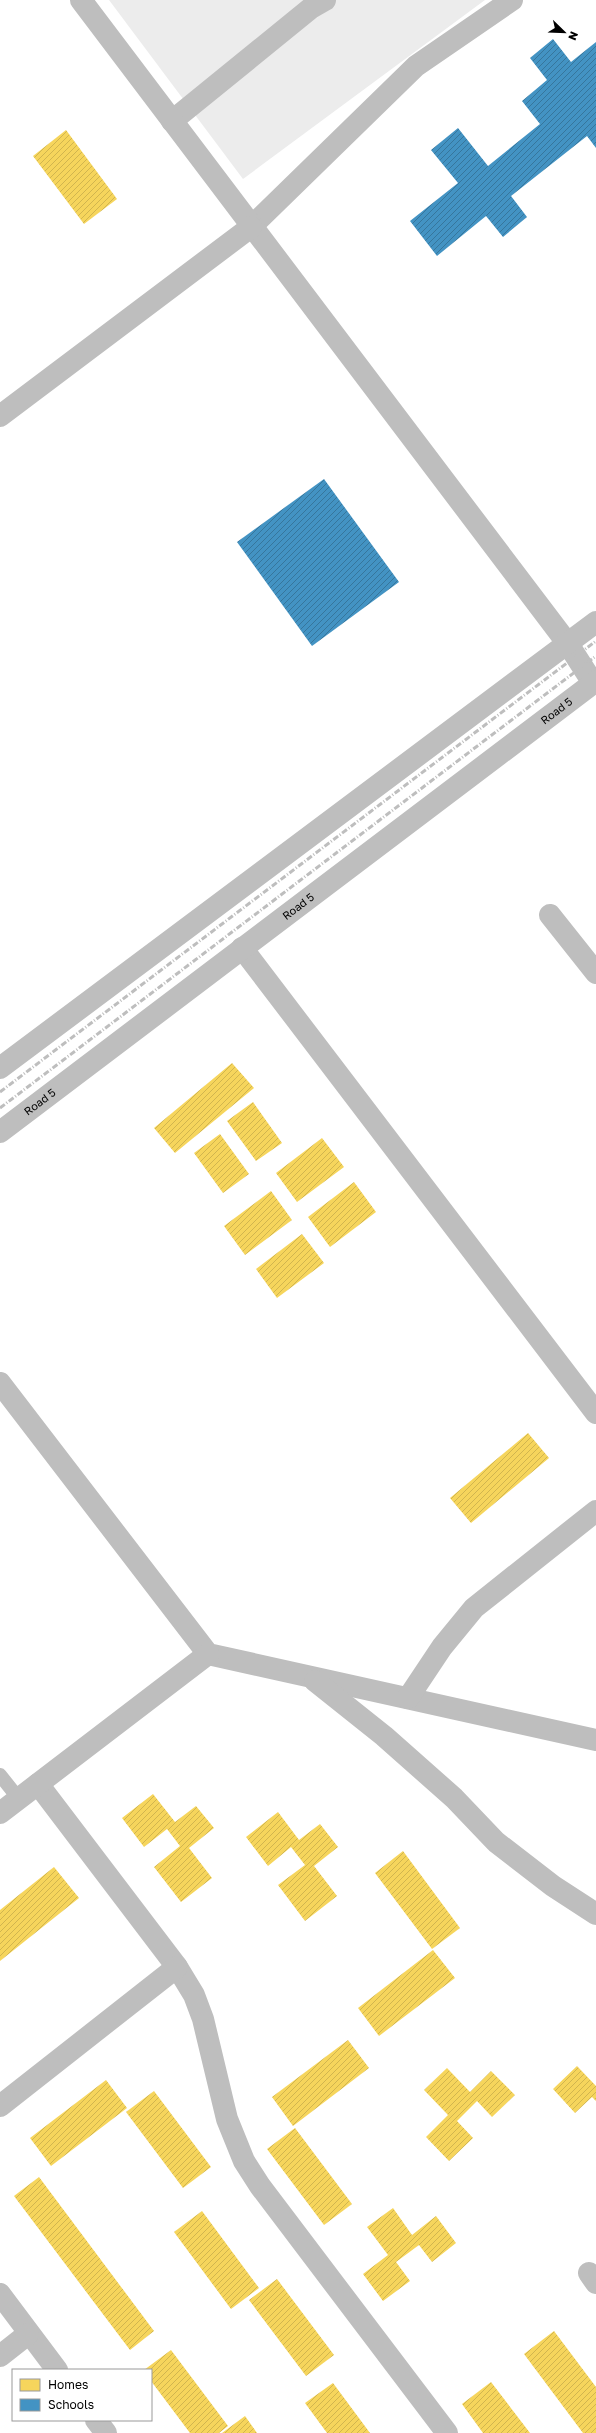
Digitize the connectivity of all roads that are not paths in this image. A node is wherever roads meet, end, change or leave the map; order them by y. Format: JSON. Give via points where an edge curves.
{"nodes":[{"id":1,"x":81,"y":0,"type":"edge"},
{"id":2,"x":325,"y":0,"type":"edge"},
{"id":3,"x":512,"y":0,"type":"edge"},
{"id":4,"x":172,"y":121,"type":"junction"},
{"id":5,"x":250,"y":227,"type":"junction"},
{"id":6,"x":0,"y":416,"type":"edge"},
{"id":7,"x":596,"y":622,"type":"edge"},
{"id":8,"x":568,"y":644,"type":"junction"},
{"id":9,"x":594,"y":682,"type":"edge"},
{"id":10,"x":550,"y":914,"type":"dead end"},
{"id":11,"x":242,"y":948,"type":"junction"},
{"id":12,"x":596,"y":973,"type":"edge"},
{"id":13,"x":0,"y":1068,"type":"edge"},
{"id":14,"x":0,"y":1132,"type":"edge"},
{"id":15,"x":0,"y":1383,"type":"edge"},
{"id":16,"x":596,"y":1413,"type":"edge"},
{"id":17,"x":596,"y":1511,"type":"edge"},
{"id":18,"x":208,"y":1654,"type":"junction"},
{"id":19,"x":311,"y":1677,"type":"junction"},
{"id":20,"x":408,"y":1698,"type":"junction"},
{"id":21,"x":596,"y":1740,"type":"edge"},
{"id":22,"x":0,"y":1775,"type":"edge"},
{"id":23,"x":38,"y":1784,"type":"junction"},
{"id":24,"x":19,"y":1799,"type":"junction"},
{"id":25,"x":0,"y":1813,"type":"edge"},
{"id":26,"x":596,"y":1914,"type":"edge"},
{"id":27,"x":177,"y":1967,"type":"junction"},
{"id":28,"x":0,"y":2106,"type":"edge"},
{"id":29,"x":0,"y":2294,"type":"edge"},
{"id":30,"x":28,"y":2334,"type":"junction"},
{"id":31,"x":0,"y":2356,"type":"edge"},
{"id":32,"x":56,"y":2369,"type":"edge"},
{"id":33,"x":97,"y":2421,"type":"edge"},
{"id":34,"x":106,"y":2433,"type":"edge"},
{"id":35,"x":447,"y":2433,"type":"edge"}],
"edges":[{"from":1,"to":4,"type":"street"},
{"from":2,"to":4,"type":"street","via":[[311,8]]},
{"from":3,"to":5,"type":"street","via":[[459,34],[416,66]]},
{"from":4,"to":5,"type":"street"},
{"from":5,"to":6,"type":"street"},
{"from":5,"to":8,"type":"street"},
{"from":7,"to":8,"type":"street"},
{"from":8,"to":9,"type":"street"},
{"from":8,"to":13,"type":"street"},
{"from":9,"to":11,"type":"street","name":"Road 5"},
{"from":10,"to":12,"type":"street"},
{"from":11,"to":14,"type":"street","name":"Road 5"},
{"from":11,"to":16,"type":"street"},
{"from":15,"to":18,"type":"street"},
{"from":17,"to":20,"type":"street","via":[[474,1608],[442,1646]]},
{"from":18,"to":19,"type":"street"},
{"from":18,"to":23,"type":"street"},
{"from":19,"to":20,"type":"street"},
{"from":19,"to":26,"type":"street","via":[[384,1736],[454,1798],[496,1842],[553,1886]]},
{"from":20,"to":21,"type":"street"},
{"from":22,"to":24,"type":"lane"},
{"from":23,"to":24,"type":"street"},
{"from":23,"to":27,"type":"street"},
{"from":24,"to":25,"type":"street"},
{"from":27,"to":28,"type":"street"},
{"from":27,"to":35,"type":"street","via":[[194,1995],[203,2019],[227,2119],[244,2161],[260,2186]]},
{"from":29,"to":30,"type":"street"},
{"from":30,"to":31,"type":"street"},
{"from":30,"to":32,"type":"street"},
{"from":33,"to":34,"type":"street"}]}
